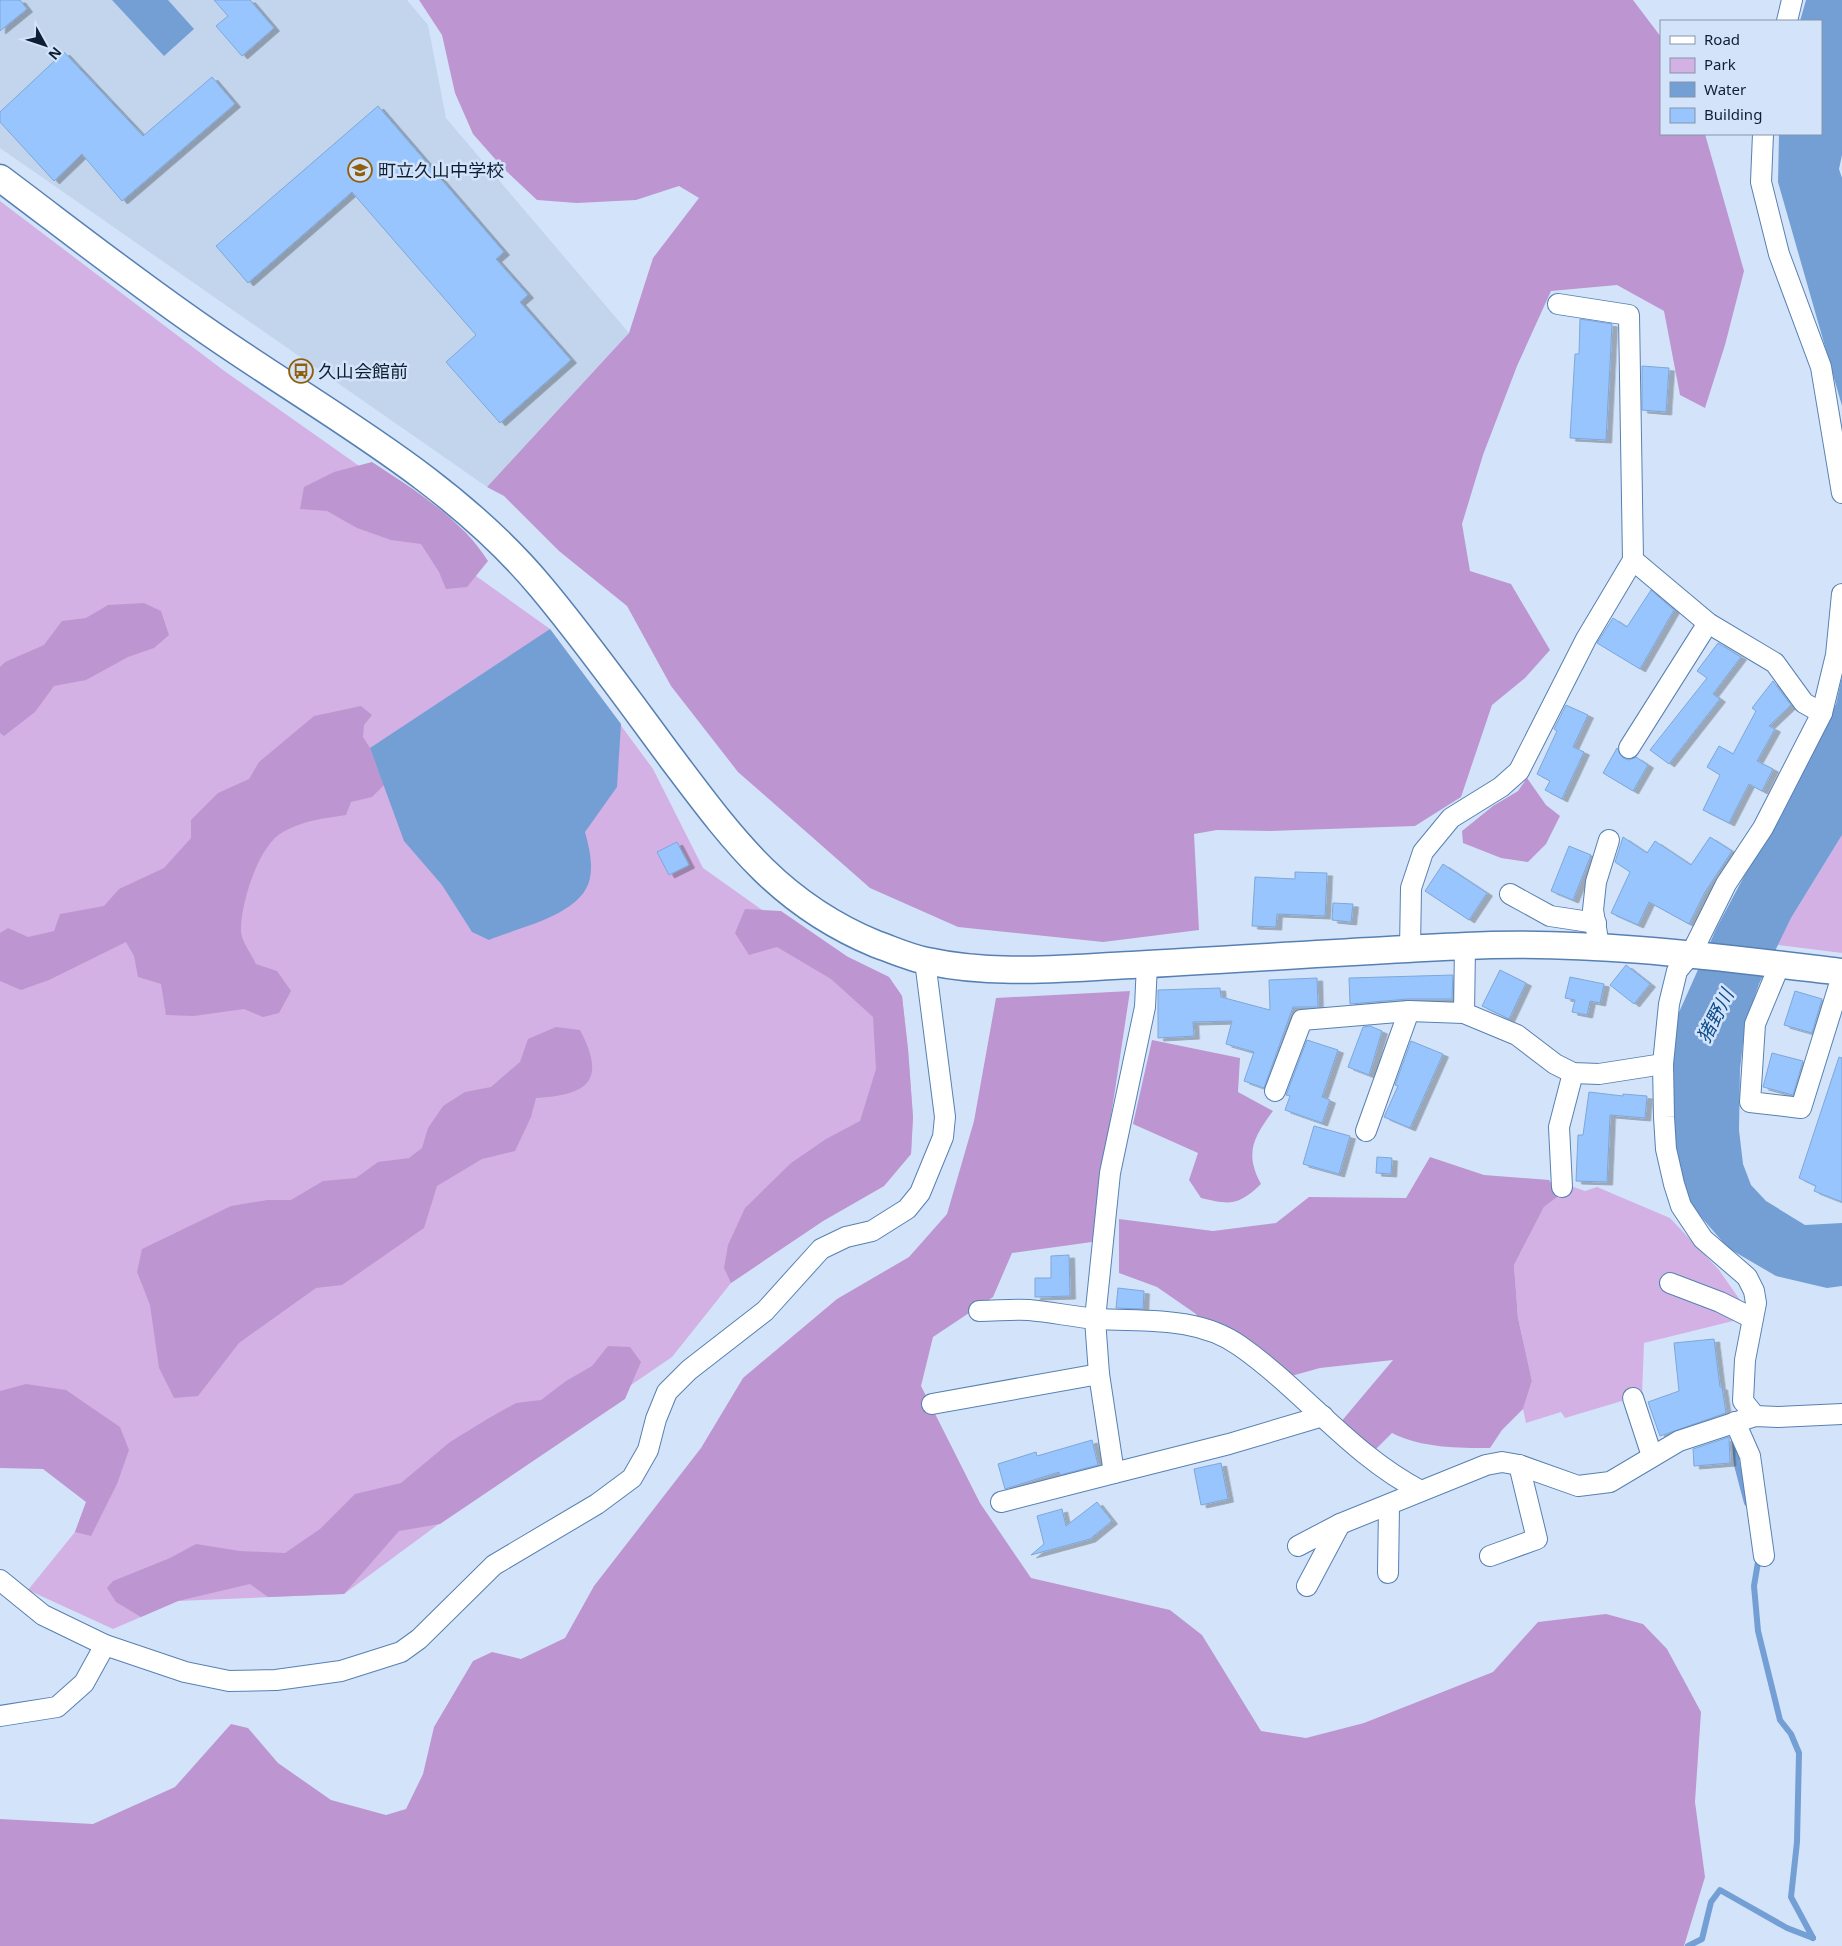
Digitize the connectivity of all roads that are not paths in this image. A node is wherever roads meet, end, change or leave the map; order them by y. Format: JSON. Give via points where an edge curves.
{"nodes":[{"id":1,"x":1792,"y":0,"type":"edge"},
{"id":2,"x":1787,"y":20,"type":"edge"},
{"id":3,"x":1763,"y":135,"type":"edge"},
{"id":4,"x":0,"y":178,"type":"edge"},
{"id":5,"x":1558,"y":304,"type":"dead end"},
{"id":6,"x":1842,"y":494,"type":"edge"},
{"id":7,"x":1633,"y":560,"type":"junction"},
{"id":8,"x":1842,"y":594,"type":"edge"},
{"id":9,"x":1708,"y":622,"type":"junction"},
{"id":10,"x":1822,"y":713,"type":"junction"},
{"id":11,"x":1629,"y":748,"type":"dead end"},
{"id":12,"x":1609,"y":840,"type":"dead end"},
{"id":13,"x":1510,"y":894,"type":"dead end"},
{"id":14,"x":1598,"y":934,"type":"junction"},
{"id":15,"x":1465,"y":946,"type":"junction"},
{"id":16,"x":1410,"y":949,"type":"junction"},
{"id":17,"x":1691,"y":954,"type":"junction"},
{"id":18,"x":924,"y":961,"type":"junction"},
{"id":19,"x":1147,"y":964,"type":"junction"},
{"id":20,"x":1778,"y":964,"type":"junction"},
{"id":21,"x":1842,"y":974,"type":"edge"},
{"id":22,"x":1409,"y":1011,"type":"junction"},
{"id":23,"x":1464,"y":1013,"type":"junction"},
{"id":24,"x":1664,"y":1064,"type":"junction"},
{"id":25,"x":1573,"y":1073,"type":"junction"},
{"id":26,"x":1275,"y":1091,"type":"dead end"},
{"id":27,"x":1366,"y":1131,"type":"dead end"},
{"id":28,"x":1562,"y":1187,"type":"dead end"},
{"id":29,"x":1670,"y":1282,"type":"dead end"},
{"id":30,"x":979,"y":1311,"type":"dead end"},
{"id":31,"x":1752,"y":1318,"type":"junction"},
{"id":32,"x":1095,"y":1319,"type":"junction"},
{"id":33,"x":1099,"y":1374,"type":"junction"},
{"id":34,"x":1633,"y":1398,"type":"dead end"},
{"id":35,"x":932,"y":1404,"type":"dead end"},
{"id":36,"x":1842,"y":1414,"type":"edge"},
{"id":37,"x":1323,"y":1416,"type":"junction"},
{"id":38,"x":1755,"y":1416,"type":"junction"},
{"id":39,"x":1735,"y":1422,"type":"junction"},
{"id":40,"x":1652,"y":1456,"type":"junction"},
{"id":41,"x":1519,"y":1465,"type":"junction"},
{"id":42,"x":1114,"y":1473,"type":"junction"},
{"id":43,"x":1421,"y":1491,"type":"junction"},
{"id":44,"x":1001,"y":1502,"type":"dead end"},
{"id":45,"x":1390,"y":1506,"type":"junction"},
{"id":46,"x":1340,"y":1524,"type":"junction"},
{"id":47,"x":1298,"y":1546,"type":"dead end"},
{"id":48,"x":1490,"y":1556,"type":"dead end"},
{"id":49,"x":1764,"y":1556,"type":"dead end"},
{"id":50,"x":1388,"y":1572,"type":"dead end"},
{"id":51,"x":0,"y":1580,"type":"edge"},
{"id":52,"x":1308,"y":1586,"type":"dead end"},
{"id":53,"x":104,"y":1645,"type":"junction"},
{"id":54,"x":0,"y":1716,"type":"edge"}],
"edges":[{"from":1,"to":2,"type":"street"},
{"from":3,"to":6,"type":"street","via":[[1761,182],[1779,254],[1821,367]]},
{"from":4,"to":18,"type":"street","via":[[213,336],[457,503],[511,552],[538,583],[750,858],[777,885],[846,932]]},
{"from":5,"to":7,"type":"street","via":[[1628,315]]},
{"from":7,"to":9,"type":"street"},
{"from":7,"to":16,"type":"street","via":[[1586,639],[1519,771],[1501,787],[1451,818],[1423,852],[1411,888]]},
{"from":8,"to":10,"type":"street","via":[[1836,655]]},
{"from":9,"to":10,"type":"street","via":[[1775,663],[1804,703]]},
{"from":9,"to":11,"type":"street"},
{"from":10,"to":17,"type":"street","via":[[1763,828],[1726,884]]},
{"from":12,"to":14,"type":"street","via":[[1596,882],[1593,910]]},
{"from":13,"to":14,"type":"street","via":[[1550,916]]},
{"from":14,"to":15,"type":"street","via":[[1539,943]]},
{"from":14,"to":17,"type":"street"},
{"from":15,"to":16,"type":"street"},
{"from":15,"to":23,"type":"street"},
{"from":16,"to":19,"type":"street"},
{"from":17,"to":20,"type":"street"},
{"from":17,"to":24,"type":"street","via":[[1677,971]]},
{"from":18,"to":19,"type":"street","via":[[985,970]]},
{"from":18,"to":53,"type":"street","via":[[945,1117],[943,1137],[920,1193],[907,1209],[889,1222],[821,1248],[765,1311],[689,1370],[667,1392],[648,1450],[632,1478],[597,1504],[494,1565],[420,1639],[401,1652],[341,1671],[276,1680],[229,1681],[185,1672]]},
{"from":19,"to":32,"type":"street","via":[[1145,1007],[1110,1173]]},
{"from":20,"to":21,"type":"street"},
{"from":20,"to":21,"type":"street","via":[[1755,1024],[1750,1102],[1802,1108]]},
{"from":22,"to":23,"type":"street"},
{"from":22,"to":26,"type":"street","via":[[1302,1020]]},
{"from":22,"to":27,"type":"street"},
{"from":23,"to":25,"type":"street","via":[[1518,1034],[1555,1064]]},
{"from":24,"to":25,"type":"street","via":[[1599,1074]]},
{"from":24,"to":31,"type":"street","via":[[1666,1149],[1682,1206],[1703,1239],[1747,1277],[1755,1297]]},
{"from":25,"to":28,"type":"street","via":[[1559,1127]]},
{"from":29,"to":31,"type":"street"},
{"from":30,"to":32,"type":"street","via":[[1027,1310]]},
{"from":31,"to":38,"type":"street","via":[[1743,1401]]},
{"from":32,"to":33,"type":"street"},
{"from":32,"to":37,"type":"street","via":[[1182,1323],[1214,1331],[1240,1345]]},
{"from":33,"to":35,"type":"street"},
{"from":33,"to":42,"type":"street"},
{"from":34,"to":40,"type":"street"},
{"from":36,"to":38,"type":"street","via":[[1778,1418]]},
{"from":37,"to":42,"type":"street"},
{"from":37,"to":43,"type":"street","via":[[1363,1452],[1406,1484]]},
{"from":38,"to":39,"type":"street"},
{"from":39,"to":40,"type":"street","via":[[1679,1441]]},
{"from":39,"to":49,"type":"street","via":[[1750,1456]]},
{"from":40,"to":41,"type":"street","via":[[1610,1482],[1578,1486]]},
{"from":41,"to":43,"type":"street","via":[[1502,1462],[1486,1466]]},
{"from":41,"to":48,"type":"street","via":[[1537,1539]]},
{"from":42,"to":44,"type":"street"},
{"from":43,"to":45,"type":"street"},
{"from":45,"to":46,"type":"street"},
{"from":45,"to":50,"type":"street"},
{"from":46,"to":47,"type":"street"},
{"from":46,"to":52,"type":"street"},
{"from":51,"to":53,"type":"street","via":[[43,1615]]},
{"from":53,"to":54,"type":"street","via":[[84,1683],[57,1707]]}]}
